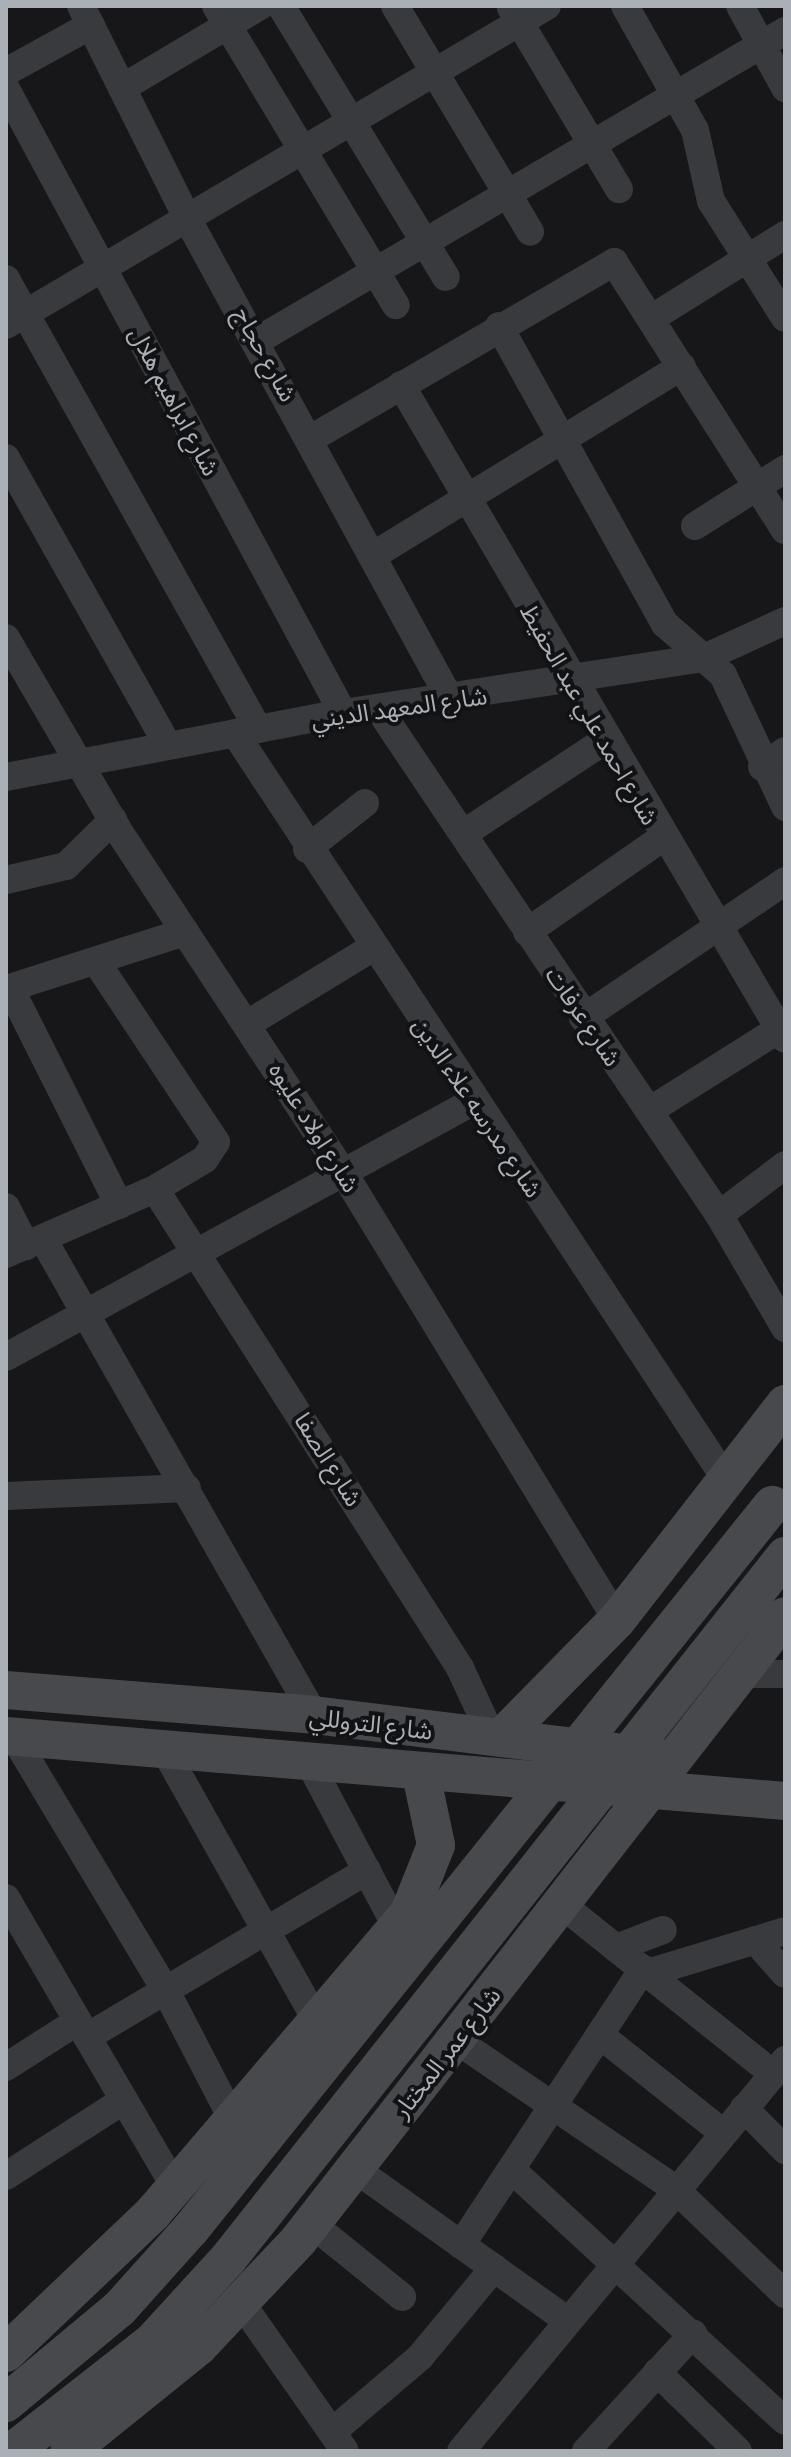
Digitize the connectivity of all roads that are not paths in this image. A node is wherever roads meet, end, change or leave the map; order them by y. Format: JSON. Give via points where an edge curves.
{"nodes":[{"id":1,"x":260,"y":6,"type":"edge"},
{"id":2,"x":281,"y":6,"type":"edge"},
{"id":3,"x":395,"y":6,"type":"edge"},
{"id":4,"x":547,"y":6,"type":"edge"},
{"id":5,"x":625,"y":6,"type":"edge"},
{"id":6,"x":740,"y":6,"type":"edge"},
{"id":7,"x":515,"y":14,"type":"edge"},
{"id":8,"x":86,"y":16,"type":"edge"},
{"id":9,"x":222,"y":16,"type":"edge"},
{"id":10,"x":774,"y":38,"type":"edge"},
{"id":11,"x":6,"y":72,"type":"edge"},
{"id":12,"x":435,"y":73,"type":"junction"},
{"id":13,"x":122,"y":88,"type":"junction"},
{"id":14,"x":785,"y":88,"type":"edge"},
{"id":15,"x":6,"y":89,"type":"edge"},
{"id":16,"x":678,"y":94,"type":"junction"},
{"id":17,"x":352,"y":122,"type":"junction"},
{"id":18,"x":592,"y":145,"type":"junction"},
{"id":19,"x":303,"y":151,"type":"junction"},
{"id":20,"x":619,"y":189,"type":"dead end"},
{"id":21,"x":507,"y":194,"type":"junction"},
{"id":22,"x":187,"y":218,"type":"junction"},
{"id":23,"x":530,"y":232,"type":"dead end"},
{"id":24,"x":785,"y":235,"type":"edge"},
{"id":25,"x":425,"y":242,"type":"junction"},
{"id":26,"x":747,"y":258,"type":"junction"},
{"id":27,"x":104,"y":266,"type":"junction"},
{"id":28,"x":376,"y":271,"type":"junction"},
{"id":29,"x":446,"y":277,"type":"dead end"},
{"id":30,"x":6,"y":279,"type":"edge"},
{"id":31,"x":396,"y":305,"type":"dead end"},
{"id":32,"x":652,"y":318,"type":"junction"},
{"id":33,"x":785,"y":318,"type":"edge"},
{"id":34,"x":16,"y":319,"type":"edge"},
{"id":35,"x":499,"y":326,"type":"junction"},
{"id":36,"x":260,"y":339,"type":"junction"},
{"id":37,"x":682,"y":366,"type":"junction"},
{"id":38,"x":401,"y":385,"type":"junction"},
{"id":39,"x":312,"y":438,"type":"junction"},
{"id":40,"x":566,"y":440,"type":"junction"},
{"id":41,"x":6,"y":458,"type":"edge"},
{"id":42,"x":785,"y":469,"type":"edge"},
{"id":43,"x":758,"y":486,"type":"junction"},
{"id":44,"x":468,"y":502,"type":"junction"},
{"id":45,"x":695,"y":526,"type":"dead end"},
{"id":46,"x":785,"y":530,"type":"edge"},
{"id":47,"x":374,"y":555,"type":"junction"},
{"id":48,"x":785,"y":621,"type":"edge"},
{"id":49,"x":6,"y":638,"type":"edge"},
{"id":50,"x":704,"y":658,"type":"junction"},
{"id":51,"x":571,"y":682,"type":"junction"},
{"id":52,"x":451,"y":701,"type":"junction"},
{"id":53,"x":378,"y":708,"type":"junction"},
{"id":54,"x":343,"y":713,"type":"junction"},
{"id":55,"x":246,"y":731,"type":"junction"},
{"id":56,"x":604,"y":741,"type":"junction"},
{"id":57,"x":168,"y":745,"type":"junction"},
{"id":58,"x":785,"y":751,"type":"edge"},
{"id":59,"x":79,"y":762,"type":"junction"},
{"id":60,"x":762,"y":767,"type":"junction"},
{"id":61,"x":6,"y":777,"type":"edge"},
{"id":62,"x":365,"y":803,"type":"dead end"},
{"id":63,"x":785,"y":807,"type":"edge"},
{"id":64,"x":113,"y":820,"type":"junction"},
{"id":65,"x":463,"y":834,"type":"junction"},
{"id":66,"x":662,"y":838,"type":"junction"},
{"id":67,"x":307,"y":849,"type":"junction"},
{"id":68,"x":6,"y":880,"type":"edge"},
{"id":69,"x":785,"y":881,"type":"edge"},
{"id":70,"x":717,"y":927,"type":"junction"},
{"id":71,"x":185,"y":932,"type":"junction"},
{"id":72,"x":527,"y":932,"type":"junction"},
{"id":73,"x":372,"y":948,"type":"junction"},
{"id":74,"x":99,"y":966,"type":"junction"},
{"id":75,"x":8,"y":989,"type":"edge"},
{"id":76,"x":583,"y":1018,"type":"junction"},
{"id":77,"x":249,"y":1023,"type":"junction"},
{"id":78,"x":782,"y":1034,"type":"edge"},
{"id":79,"x":474,"y":1101,"type":"junction"},
{"id":80,"x":649,"y":1111,"type":"junction"},
{"id":81,"x":785,"y":1165,"type":"edge"},
{"id":82,"x":345,"y":1175,"type":"junction"},
{"id":83,"x":155,"y":1189,"type":"junction"},
{"id":84,"x":119,"y":1205,"type":"junction"},
{"id":85,"x":6,"y":1207,"type":"edge"},
{"id":86,"x":719,"y":1215,"type":"junction"},
{"id":87,"x":25,"y":1246,"type":"edge"},
{"id":88,"x":202,"y":1255,"type":"junction"},
{"id":89,"x":88,"y":1317,"type":"junction"},
{"id":90,"x":785,"y":1328,"type":"edge"},
{"id":91,"x":6,"y":1357,"type":"edge"},
{"id":92,"x":785,"y":1404,"type":"edge"},
{"id":93,"x":725,"y":1478,"type":"junction"},
{"id":94,"x":187,"y":1488,"type":"junction"},
{"id":95,"x":6,"y":1496,"type":"edge"},
{"id":96,"x":778,"y":1497,"type":"edge"},
{"id":97,"x":785,"y":1556,"type":"edge"},
{"id":98,"x":626,"y":1607,"type":"junction"},
{"id":99,"x":785,"y":1616,"type":"edge"},
{"id":100,"x":739,"y":1674,"type":"junction"},
{"id":101,"x":785,"y":1674,"type":"edge"},
{"id":102,"x":6,"y":1690,"type":"edge"},
{"id":103,"x":314,"y":1715,"type":"junction"},
{"id":104,"x":10,"y":1736,"type":"edge"},
{"id":105,"x":496,"y":1737,"type":"junction"},
{"id":106,"x":164,"y":1749,"type":"junction"},
{"id":107,"x":674,"y":1759,"type":"junction"},
{"id":108,"x":308,"y":1760,"type":"junction"},
{"id":109,"x":421,"y":1774,"type":"junction"},
{"id":110,"x":644,"y":1794,"type":"junction"},
{"id":111,"x":724,"y":1794,"type":"junction"},
{"id":112,"x":785,"y":1801,"type":"edge"},
{"id":113,"x":367,"y":1871,"type":"junction"},
{"id":114,"x":428,"y":1879,"type":"junction"},
{"id":115,"x":6,"y":1898,"type":"edge"},
{"id":116,"x":561,"y":1904,"type":"junction"},
{"id":117,"x":397,"y":1928,"type":"junction"},
{"id":118,"x":663,"y":1930,"type":"dead end"},
{"id":119,"x":785,"y":1931,"type":"edge"},
{"id":120,"x":14,"y":1932,"type":"edge"},
{"id":121,"x":266,"y":1932,"type":"junction"},
{"id":122,"x":755,"y":1940,"type":"junction"},
{"id":123,"x":616,"y":1948,"type":"junction"},
{"id":124,"x":525,"y":1950,"type":"junction"},
{"id":125,"x":645,"y":1971,"type":"junction"},
{"id":126,"x":785,"y":1974,"type":"edge"},
{"id":127,"x":166,"y":1991,"type":"junction"},
{"id":128,"x":317,"y":2022,"type":"junction"},
{"id":129,"x":83,"y":2029,"type":"junction"},
{"id":130,"x":600,"y":2035,"type":"junction"},
{"id":131,"x":456,"y":2040,"type":"junction"},
{"id":132,"x":6,"y":2067,"type":"edge"},
{"id":133,"x":779,"y":2067,"type":"edge"},
{"id":134,"x":124,"y":2100,"type":"junction"},
{"id":135,"x":553,"y":2106,"type":"junction"},
{"id":136,"x":744,"y":2108,"type":"junction"},
{"id":137,"x":233,"y":2120,"type":"junction"},
{"id":138,"x":723,"y":2133,"type":"junction"},
{"id":139,"x":785,"y":2150,"type":"edge"},
{"id":140,"x":355,"y":2169,"type":"junction"},
{"id":141,"x":511,"y":2169,"type":"junction"},
{"id":142,"x":6,"y":2176,"type":"edge"},
{"id":143,"x":675,"y":2189,"type":"junction"},
{"id":144,"x":164,"y":2200,"type":"junction"},
{"id":145,"x":312,"y":2224,"type":"junction"},
{"id":146,"x":461,"y":2245,"type":"junction"},
{"id":147,"x":612,"y":2263,"type":"junction"},
{"id":148,"x":494,"y":2268,"type":"junction"},
{"id":149,"x":785,"y":2294,"type":"edge"},
{"id":150,"x":402,"y":2297,"type":"dead end"},
{"id":151,"x":242,"y":2304,"type":"junction"},
{"id":152,"x":567,"y":2320,"type":"junction"},
{"id":153,"x":693,"y":2334,"type":"junction"},
{"id":154,"x":6,"y":2353,"type":"edge"},
{"id":155,"x":657,"y":2372,"type":"junction"},
{"id":156,"x":6,"y":2403,"type":"edge"},
{"id":157,"x":785,"y":2421,"type":"edge"},
{"id":158,"x":338,"y":2441,"type":"edge"},
{"id":159,"x":594,"y":2448,"type":"edge"},
{"id":160,"x":13,"y":2451,"type":"edge"},
{"id":161,"x":69,"y":2451,"type":"edge"},
{"id":162,"x":461,"y":2451,"type":"edge"},
{"id":163,"x":738,"y":2451,"type":"edge"}],
"edges":[{"from":1,"to":9,"type":"street"},
{"from":2,"to":17,"type":"street"},
{"from":3,"to":12,"type":"street"},
{"from":4,"to":7,"type":"street"},
{"from":5,"to":16,"type":"street"},
{"from":6,"to":10,"type":"street"},
{"from":7,"to":12,"type":"street"},
{"from":7,"to":18,"type":"street"},
{"from":8,"to":11,"type":"street"},
{"from":8,"to":13,"type":"street","name":"شارع حجاج"},
{"from":9,"to":13,"type":"street"},
{"from":9,"to":19,"type":"street"},
{"from":10,"to":14,"type":"street"},
{"from":10,"to":16,"type":"street"},
{"from":12,"to":17,"type":"street"},
{"from":12,"to":21,"type":"street"},
{"from":13,"to":22,"type":"street","name":"شارع حجاج"},
{"from":15,"to":27,"type":"street","name":"شارع ابراهيم هلال"},
{"from":16,"to":18,"type":"street"},
{"from":16,"to":26,"type":"street","via":[[711,201]]},
{"from":17,"to":19,"type":"street"},
{"from":17,"to":25,"type":"street"},
{"from":18,"to":20,"type":"street"},
{"from":18,"to":21,"type":"street"},
{"from":19,"to":22,"type":"street"},
{"from":19,"to":28,"type":"street"},
{"from":21,"to":23,"type":"street"},
{"from":21,"to":25,"type":"street"},
{"from":22,"to":27,"type":"street"},
{"from":22,"to":36,"type":"street","name":"شارع حجاج"},
{"from":24,"to":26,"type":"street"},
{"from":25,"to":28,"type":"street"},
{"from":25,"to":29,"type":"street"},
{"from":26,"to":32,"type":"street"},
{"from":26,"to":33,"type":"street"},
{"from":27,"to":34,"type":"street"},
{"from":27,"to":54,"type":"street","name":"شارع ابراهيم هلال"},
{"from":28,"to":31,"type":"street"},
{"from":28,"to":36,"type":"street"},
{"from":30,"to":34,"type":"street","name":"شارع مدرسه علاء الدين"},
{"from":32,"to":35,"type":"street","via":[[614,262]]},
{"from":32,"to":37,"type":"street"},
{"from":34,"to":55,"type":"street","name":"شارع مدرسه علاء الدين"},
{"from":35,"to":38,"type":"street"},
{"from":35,"to":40,"type":"street"},
{"from":36,"to":39,"type":"street","name":"شارع حجاج"},
{"from":37,"to":40,"type":"street"},
{"from":37,"to":43,"type":"street"},
{"from":38,"to":39,"type":"street"},
{"from":38,"to":44,"type":"street","name":"شارع احمد علي عبد الحفيظ"},
{"from":39,"to":47,"type":"street","name":"شارع حجاج"},
{"from":40,"to":44,"type":"street"},
{"from":40,"to":50,"type":"street","via":[[665,624],[682,647]]},
{"from":41,"to":57,"type":"street"},
{"from":42,"to":43,"type":"street"},
{"from":43,"to":45,"type":"street"},
{"from":43,"to":46,"type":"street"},
{"from":44,"to":47,"type":"street"},
{"from":44,"to":51,"type":"street","name":"شارع احمد علي عبد الحفيظ"},
{"from":47,"to":52,"type":"street","name":"شارع حجاج"},
{"from":48,"to":50,"type":"street","name":"شارع المعهد الديني"},
{"from":49,"to":59,"type":"street","name":"شارع اولاد عليوه"},
{"from":50,"to":51,"type":"street","name":"شارع المعهد الديني"},
{"from":50,"to":60,"type":"street","via":[[723,675]]},
{"from":51,"to":52,"type":"street","name":"شارع المعهد الديني"},
{"from":51,"to":56,"type":"street","name":"شارع احمد علي عبد الحفيظ"},
{"from":52,"to":53,"type":"street","name":"شارع المعهد الديني"},
{"from":53,"to":54,"type":"street","name":"شارع المعهد الديني"},
{"from":53,"to":65,"type":"street","name":"شارع عرفات"},
{"from":54,"to":55,"type":"street","name":"شارع المعهد الديني"},
{"from":55,"to":57,"type":"street","name":"شارع المعهد الديني"},
{"from":55,"to":67,"type":"street","name":"شارع مدرسه علاء الدين"},
{"from":56,"to":65,"type":"street"},
{"from":56,"to":66,"type":"street","name":"شارع احمد علي عبد الحفيظ"},
{"from":57,"to":59,"type":"street","name":"شارع المعهد الديني"},
{"from":58,"to":60,"type":"street"},
{"from":59,"to":61,"type":"street","name":"شارع المعهد الديني"},
{"from":59,"to":64,"type":"street","name":"شارع اولاد عليوه"},
{"from":60,"to":63,"type":"street"},
{"from":62,"to":67,"type":"street"},
{"from":64,"to":68,"type":"street","via":[[66,866]]},
{"from":64,"to":71,"type":"street","name":"شارع اولاد عليوه"},
{"from":65,"to":72,"type":"street","name":"شارع عرفات"},
{"from":66,"to":70,"type":"street","name":"شارع احمد علي عبد الحفيظ"},
{"from":66,"to":72,"type":"street"},
{"from":67,"to":73,"type":"street","name":"شارع مدرسه علاء الدين"},
{"from":69,"to":70,"type":"street"},
{"from":70,"to":76,"type":"street"},
{"from":70,"to":78,"type":"street","name":"شارع احمد علي عبد الحفيظ"},
{"from":71,"to":74,"type":"street"},
{"from":71,"to":77,"type":"street","name":"شارع اولاد عليوه"},
{"from":72,"to":76,"type":"street","name":"شارع عرفات"},
{"from":73,"to":77,"type":"street"},
{"from":73,"to":79,"type":"street","name":"شارع مدرسه علاء الدين"},
{"from":74,"to":75,"type":"street"},
{"from":74,"to":83,"type":"street","via":[[216,1142],[205,1159]]},
{"from":75,"to":84,"type":"street"},
{"from":76,"to":80,"type":"street","name":"شارع عرفات"},
{"from":77,"to":82,"type":"street","name":"شارع اولاد عليوه"},
{"from":78,"to":80,"type":"street"},
{"from":79,"to":82,"type":"street"},
{"from":79,"to":93,"type":"street","name":"شارع مدرسه علاء الدين"},
{"from":80,"to":86,"type":"street","name":"شارع عرفات"},
{"from":81,"to":86,"type":"street"},
{"from":82,"to":88,"type":"street"},
{"from":82,"to":98,"type":"street","name":"شارع اولاد عليوه"},
{"from":83,"to":84,"type":"street"},
{"from":83,"to":88,"type":"street","name":"شارع الصفا"},
{"from":84,"to":87,"type":"street"},
{"from":85,"to":87,"type":"street"},
{"from":86,"to":90,"type":"street","name":"شارع عرفات"},
{"from":87,"to":89,"type":"street"},
{"from":88,"to":89,"type":"street"},
{"from":88,"to":105,"type":"street","name":"شارع الصفا","via":[[460,1668]]},
{"from":89,"to":91,"type":"street"},
{"from":89,"to":94,"type":"street"},
{"from":92,"to":93,"type":"main road"},
{"from":93,"to":98,"type":"main road"},
{"from":94,"to":95,"type":"street"},
{"from":94,"to":103,"type":"street"},
{"from":96,"to":156,"type":"main road","bridge":true,"via":[[190,2230],[119,2309]]},
{"from":97,"to":160,"type":"main road","bridge":true,"via":[[228,2259],[152,2342]]},
{"from":98,"to":100,"type":"main road","via":[[683,1656]]},
{"from":98,"to":105,"type":"main road"},
{"from":99,"to":100,"type":"main road","name":"شارع عمر المختار"},
{"from":100,"to":101,"type":"street"},
{"from":100,"to":107,"type":"main road","name":"شارع عمر المختار"},
{"from":102,"to":103,"type":"main road","name":"شارع التروللي"},
{"from":103,"to":105,"type":"main road","name":"شارع التروللي"},
{"from":104,"to":106,"type":"main road","name":"شارع التروللي"},
{"from":104,"to":127,"type":"street"},
{"from":105,"to":107,"type":"main road","name":"شارع التروللي"},
{"from":106,"to":108,"type":"main road","name":"شارع التروللي"},
{"from":106,"to":121,"type":"street"},
{"from":107,"to":110,"type":"main road","name":"شارع عمر المختار"},
{"from":107,"to":111,"type":"main road","name":"شارع التروللي"},
{"from":108,"to":109,"type":"main road","name":"شارع التروللي"},
{"from":108,"to":113,"type":"street"},
{"from":109,"to":110,"type":"main road","name":"شارع التروللي"},
{"from":109,"to":114,"type":"main road","via":[[436,1826]]},
{"from":110,"to":111,"type":"main road","name":"شارع التروللي"},
{"from":110,"to":116,"type":"main road","name":"شارع عمر المختار"},
{"from":111,"to":112,"type":"main road","name":"شارع التروللي"},
{"from":113,"to":117,"type":"street"},
{"from":113,"to":121,"type":"street"},
{"from":114,"to":117,"type":"main road"},
{"from":114,"to":124,"type":"main road","via":[[474,1877],[495,1888],[522,1927]]},
{"from":115,"to":120,"type":"street"},
{"from":116,"to":123,"type":"street"},
{"from":116,"to":124,"type":"main road","name":"شارع عمر المختار"},
{"from":117,"to":128,"type":"main road"},
{"from":118,"to":123,"type":"street"},
{"from":119,"to":122,"type":"street"},
{"from":120,"to":129,"type":"street"},
{"from":121,"to":127,"type":"street"},
{"from":121,"to":128,"type":"street"},
{"from":122,"to":125,"type":"street"},
{"from":122,"to":126,"type":"street"},
{"from":123,"to":125,"type":"street"},
{"from":124,"to":131,"type":"main road","name":"شارع عمر المختار"},
{"from":125,"to":130,"type":"street"},
{"from":125,"to":133,"type":"street"},
{"from":127,"to":129,"type":"street"},
{"from":127,"to":137,"type":"street"},
{"from":128,"to":137,"type":"main road"},
{"from":129,"to":132,"type":"street"},
{"from":129,"to":134,"type":"street"},
{"from":130,"to":135,"type":"street"},
{"from":130,"to":138,"type":"street"},
{"from":131,"to":135,"type":"street"},
{"from":131,"to":140,"type":"main road","name":"شارع عمر المختار"},
{"from":133,"to":136,"type":"street"},
{"from":134,"to":142,"type":"street"},
{"from":134,"to":144,"type":"street"},
{"from":135,"to":141,"type":"street"},
{"from":135,"to":143,"type":"street"},
{"from":136,"to":138,"type":"street"},
{"from":136,"to":139,"type":"street"},
{"from":137,"to":144,"type":"main road"},
{"from":138,"to":143,"type":"street"},
{"from":140,"to":145,"type":"main road","name":"شارع عمر المختار"},
{"from":140,"to":146,"type":"street"},
{"from":141,"to":146,"type":"street"},
{"from":141,"to":147,"type":"street"},
{"from":143,"to":147,"type":"street"},
{"from":143,"to":149,"type":"street"},
{"from":144,"to":151,"type":"main road","via":[[163,2252],[204,2293]]},
{"from":144,"to":154,"type":"main road"},
{"from":145,"to":150,"type":"street"},
{"from":145,"to":151,"type":"main road","name":"شارع عمر المختار"},
{"from":146,"to":148,"type":"street"},
{"from":147,"to":152,"type":"street"},
{"from":147,"to":153,"type":"street"},
{"from":148,"to":152,"type":"street"},
{"from":148,"to":158,"type":"street","via":[[420,2357]]},
{"from":151,"to":158,"type":"street"},
{"from":151,"to":161,"type":"main road","name":"شارع عمر المختار"},
{"from":152,"to":162,"type":"street"},
{"from":153,"to":155,"type":"street"},
{"from":153,"to":157,"type":"street"},
{"from":155,"to":159,"type":"street"},
{"from":155,"to":163,"type":"street"}]}
